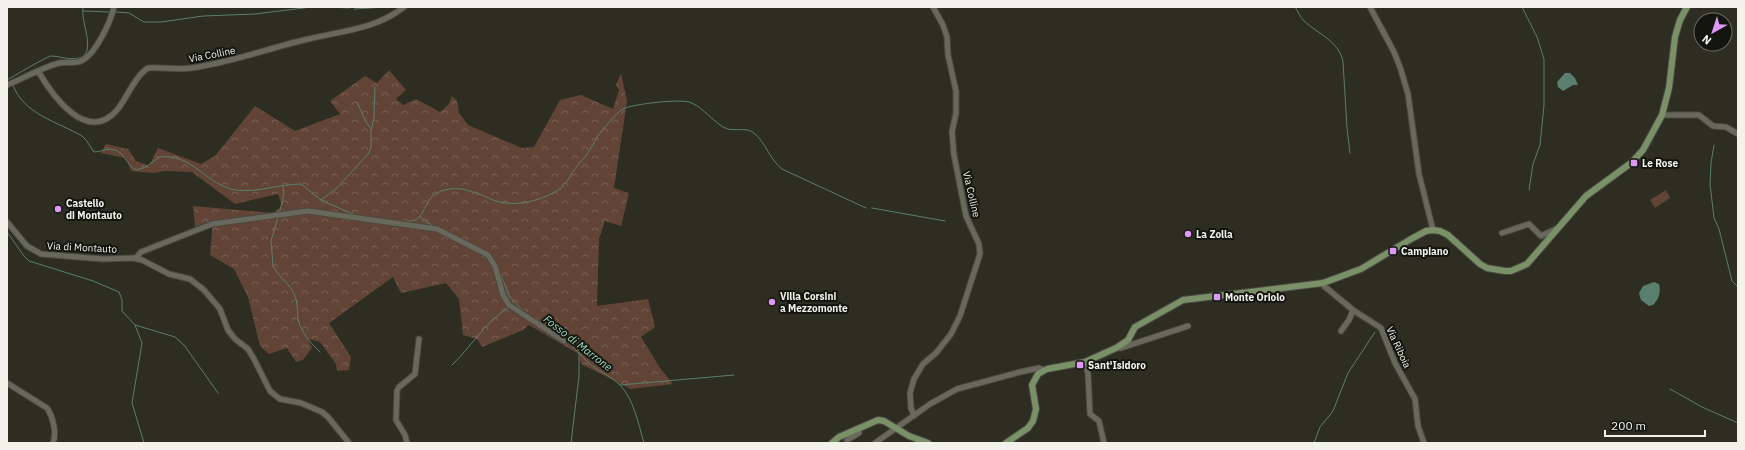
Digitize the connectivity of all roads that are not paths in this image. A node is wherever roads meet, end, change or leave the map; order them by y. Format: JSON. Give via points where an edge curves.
{"nodes":[{"id":1,"x":114,"y":7,"type":"edge"},
{"id":2,"x":404,"y":7,"type":"edge"},
{"id":3,"x":932,"y":7,"type":"edge"},
{"id":4,"x":1370,"y":7,"type":"edge"},
{"id":5,"x":1686,"y":7,"type":"edge"},
{"id":6,"x":38,"y":71,"type":"junction"},
{"id":7,"x":7,"y":85,"type":"edge"},
{"id":8,"x":1662,"y":114,"type":"junction"},
{"id":9,"x":1738,"y":134,"type":"edge"},
{"id":10,"x":7,"y":222,"type":"edge"},
{"id":11,"x":1559,"y":228,"type":"junction"},
{"id":12,"x":1433,"y":230,"type":"junction"},
{"id":13,"x":1502,"y":233,"type":"dead end"},
{"id":14,"x":136,"y":258,"type":"dead end"},
{"id":15,"x":1323,"y":283,"type":"junction"},
{"id":16,"x":1352,"y":310,"type":"junction"},
{"id":17,"x":1188,"y":326,"type":"dead end"},
{"id":18,"x":1341,"y":331,"type":"dead end"},
{"id":19,"x":419,"y":338,"type":"dead end"},
{"id":20,"x":564,"y":341,"type":"dead end"},
{"id":21,"x":1116,"y":348,"type":"junction"},
{"id":22,"x":1085,"y":362,"type":"junction"},
{"id":23,"x":1044,"y":370,"type":"junction"},
{"id":24,"x":7,"y":383,"type":"edge"},
{"id":25,"x":914,"y":416,"type":"junction"},
{"id":26,"x":858,"y":428,"type":"junction"},
{"id":27,"x":895,"y":429,"type":"junction"},
{"id":28,"x":847,"y":440,"type":"dead end"},
{"id":29,"x":53,"y":443,"type":"edge"},
{"id":30,"x":349,"y":443,"type":"edge"},
{"id":31,"x":407,"y":443,"type":"edge"},
{"id":32,"x":832,"y":443,"type":"edge"},
{"id":33,"x":875,"y":443,"type":"edge"},
{"id":34,"x":928,"y":443,"type":"edge"},
{"id":35,"x":1006,"y":443,"type":"edge"},
{"id":36,"x":1104,"y":443,"type":"edge"},
{"id":37,"x":1424,"y":443,"type":"edge"}],
"edges":[{"from":1,"to":6,"type":"street","via":[[105,31],[90,55],[83,61],[60,62]]},
{"from":2,"to":6,"type":"street","name":"Via Colline","via":[[385,19],[360,28],[303,40],[245,57],[190,69],[148,68],[117,110],[100,122],[74,115],[56,99]]},
{"from":3,"to":25,"type":"street","name":"Via Colline","via":[[947,37],[948,56],[956,91],[956,113],[952,132],[954,155],[966,216],[980,254],[960,316],[951,334],[923,364],[914,379],[910,393]]},
{"from":4,"to":12,"type":"street","via":[[1394,52],[1408,94],[1419,174]]},
{"from":5,"to":8,"type":"main road","via":[[1676,37]]},
{"from":6,"to":7,"type":"street"},
{"from":8,"to":9,"type":"street","via":[[1699,115],[1713,126],[1726,127]]},
{"from":8,"to":11,"type":"main road","via":[[1637,158],[1586,196]]},
{"from":10,"to":30,"type":"street","name":"Via di Montauto","via":[[27,246],[41,254],[103,260],[133,258],[169,274],[190,278],[220,309],[228,330],[248,349],[270,391],[280,399],[301,403],[322,412]]},
{"from":11,"to":12,"type":"main road","via":[[1527,264],[1505,272],[1487,268],[1448,236]]},
{"from":11,"to":13,"type":"street","via":[[1541,236],[1529,224]]},
{"from":12,"to":15,"type":"main road","via":[[1422,233],[1362,269]]},
{"from":14,"to":20,"type":"street","via":[[142,252],[212,224],[308,211],[438,229],[488,255],[492,259],[509,305]]},
{"from":15,"to":16,"type":"street","name":"Via Riboia"},
{"from":15,"to":21,"type":"main road","via":[[1183,300],[1139,324],[1126,342]]},
{"from":16,"to":18,"type":"street"},
{"from":16,"to":37,"type":"street","name":"Via Riboia","via":[[1381,328],[1395,362],[1415,399],[1418,426]]},
{"from":17,"to":21,"type":"street","via":[[1160,337]]},
{"from":19,"to":31,"type":"street","via":[[415,374],[397,392],[396,420]]},
{"from":21,"to":22,"type":"main road"},
{"from":22,"to":23,"type":"main road"},
{"from":22,"to":36,"type":"street","via":[[1090,414],[1099,421]]},
{"from":23,"to":25,"type":"street","via":[[1039,368],[1020,372],[957,389]]},
{"from":23,"to":35,"type":"main road","via":[[1036,376],[1032,385],[1036,409],[1033,421],[1028,428]]},
{"from":24,"to":29,"type":"street","via":[[47,408],[55,436]]},
{"from":25,"to":27,"type":"street"},
{"from":26,"to":27,"type":"main road","via":[[880,420]]},
{"from":26,"to":28,"type":"street","via":[[859,433]]},
{"from":26,"to":32,"type":"main road"},
{"from":27,"to":33,"type":"street"},
{"from":27,"to":34,"type":"main road"}]}
